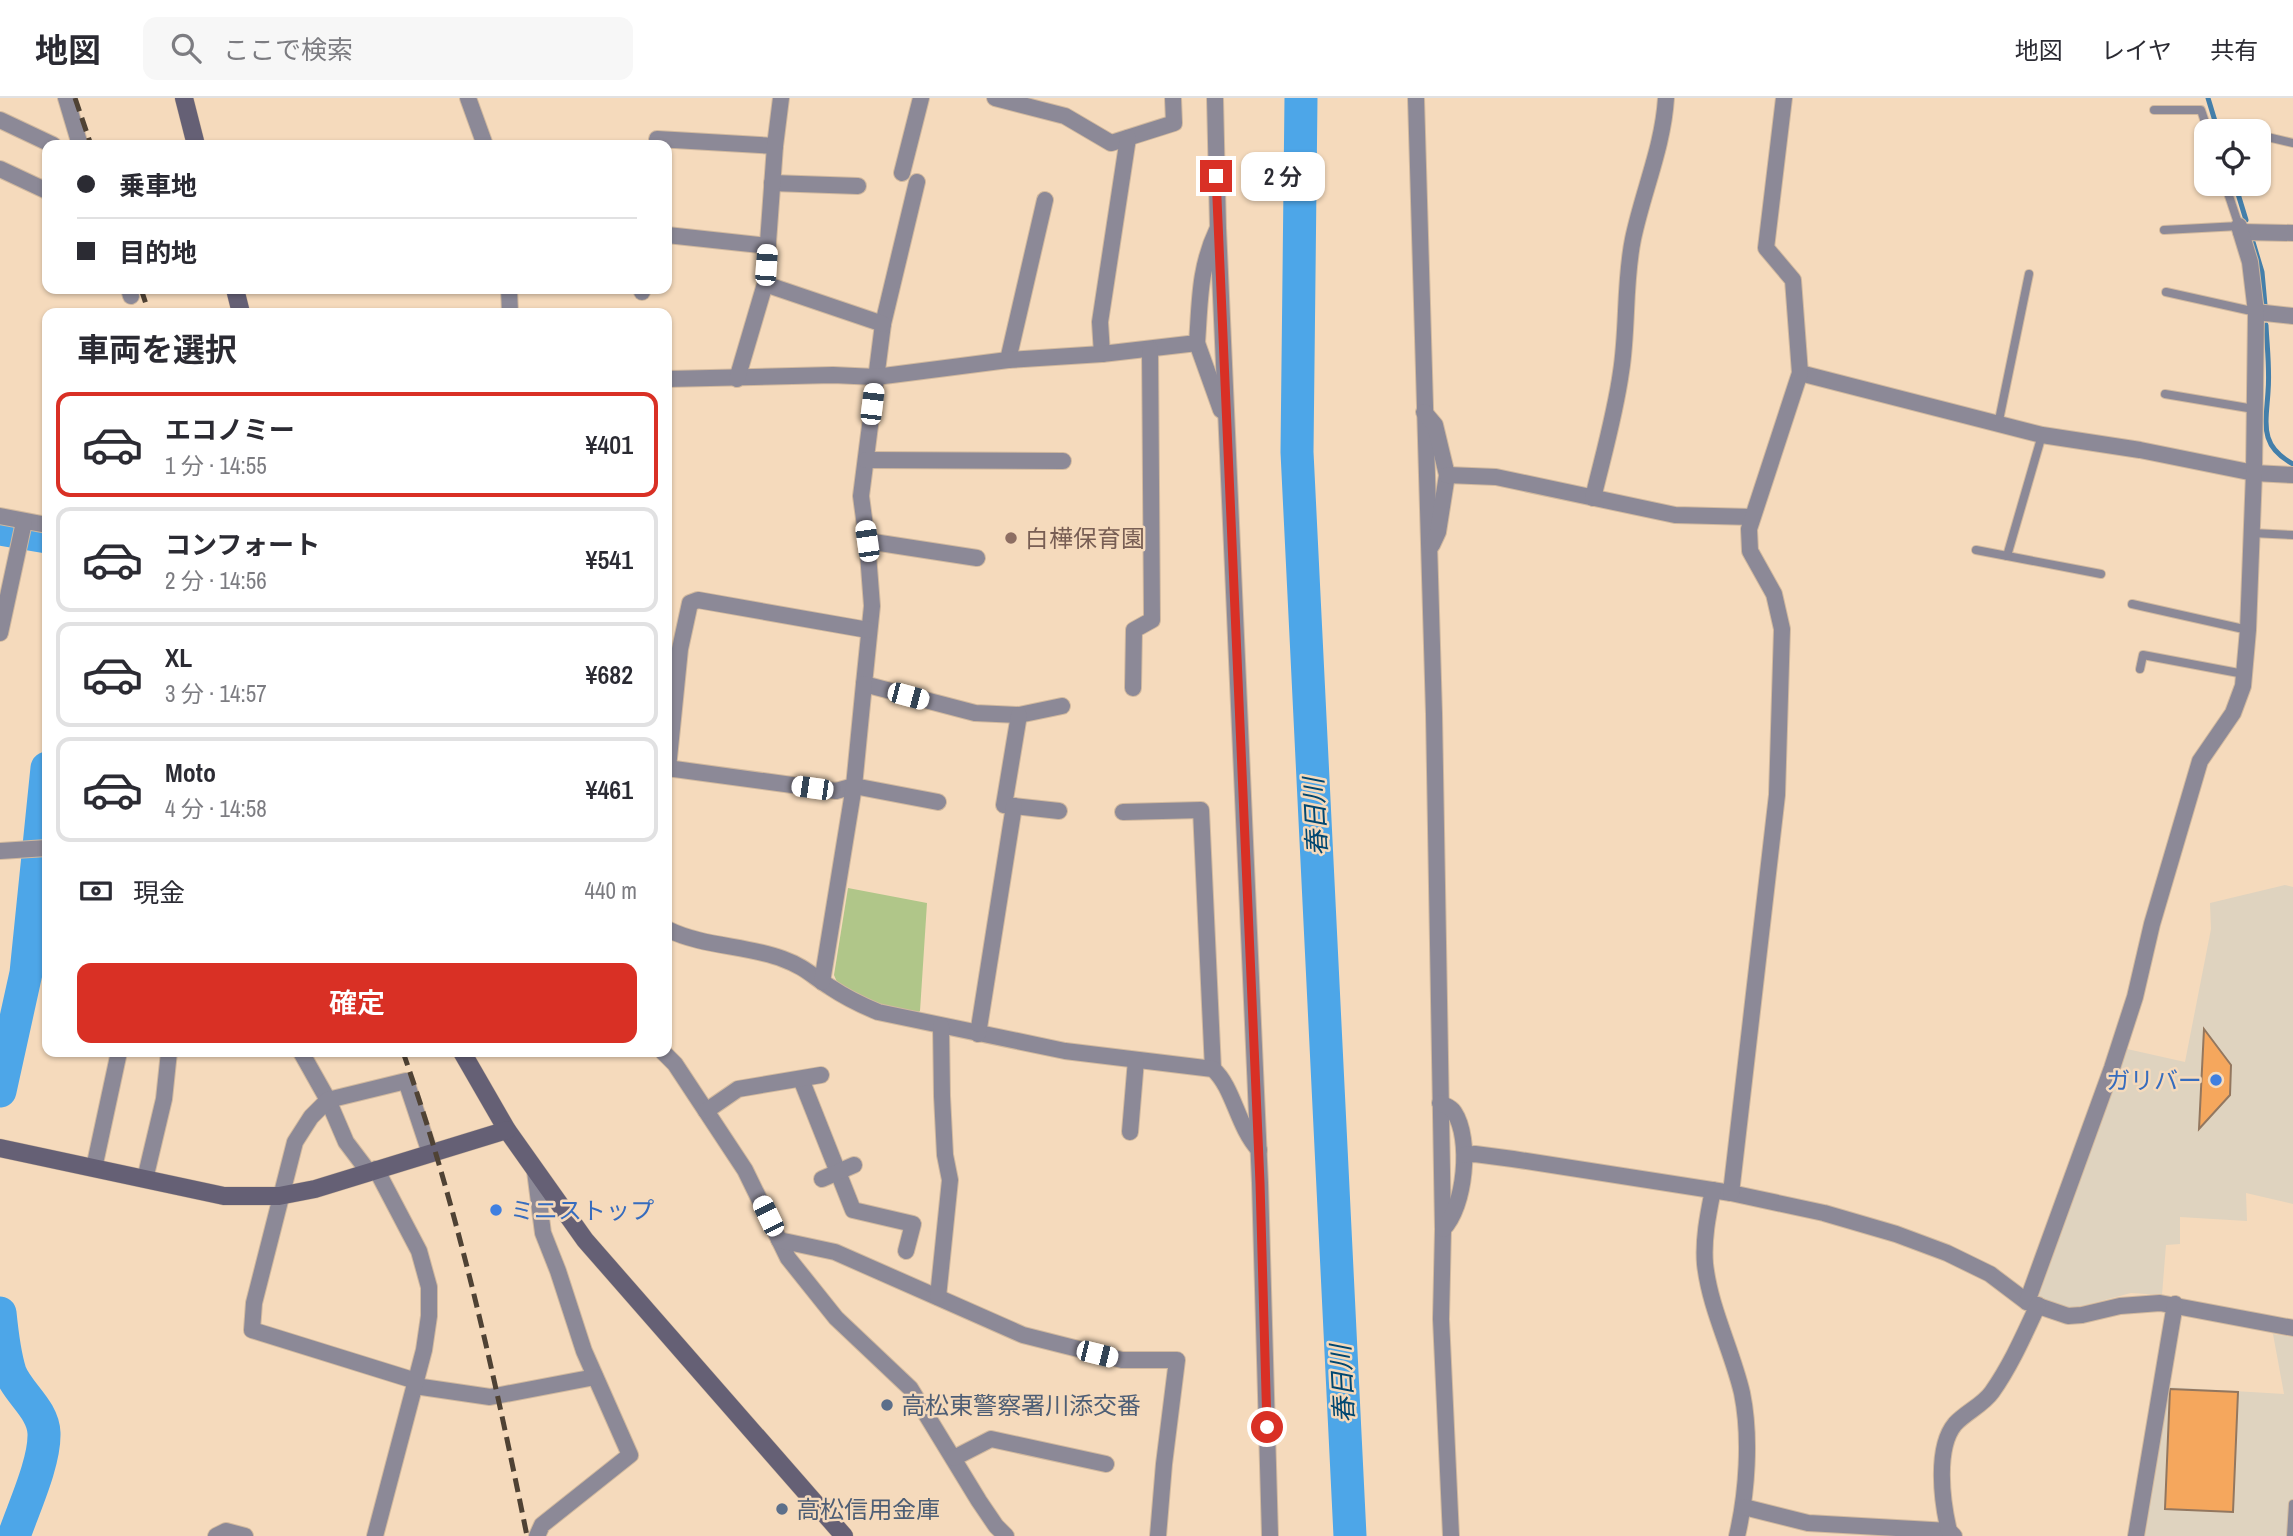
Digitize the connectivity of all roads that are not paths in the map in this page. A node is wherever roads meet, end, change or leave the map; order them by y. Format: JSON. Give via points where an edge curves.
{"nodes":[{"id":1,"x":66,"y":98,"type":"edge"},
{"id":2,"x":184,"y":98,"type":"edge"},
{"id":3,"x":468,"y":98,"type":"edge"},
{"id":4,"x":781,"y":98,"type":"edge"},
{"id":5,"x":921,"y":98,"type":"edge"},
{"id":6,"x":995,"y":98,"type":"edge"},
{"id":7,"x":1173,"y":98,"type":"edge"},
{"id":8,"x":1214,"y":98,"type":"edge"},
{"id":9,"x":1416,"y":98,"type":"edge"},
{"id":10,"x":1665,"y":98,"type":"edge"},
{"id":11,"x":1784,"y":98,"type":"edge"},
{"id":12,"x":2154,"y":110,"type":"dead end"},
{"id":13,"x":2204,"y":119,"type":"edge"},
{"id":14,"x":0,"y":120,"type":"edge"},
{"id":15,"x":1128,"y":138,"type":"junction"},
{"id":16,"x":2271,"y":138,"type":"edge"},
{"id":17,"x":657,"y":139,"type":"dead end"},
{"id":18,"x":42,"y":140,"type":"edge"},
{"id":19,"x":79,"y":140,"type":"edge"},
{"id":20,"x":196,"y":140,"type":"edge"},
{"id":21,"x":483,"y":140,"type":"edge"},
{"id":22,"x":2293,"y":143,"type":"edge"},
{"id":23,"x":775,"y":146,"type":"junction"},
{"id":24,"x":0,"y":169,"type":"edge"},
{"id":25,"x":902,"y":173,"type":"dead end"},
{"id":26,"x":917,"y":182,"type":"dead end"},
{"id":27,"x":772,"y":183,"type":"junction"},
{"id":28,"x":858,"y":187,"type":"dead end"},
{"id":29,"x":42,"y":189,"type":"edge"},
{"id":30,"x":2229,"y":196,"type":"edge"},
{"id":31,"x":1045,"y":200,"type":"dead end"},
{"id":32,"x":1218,"y":228,"type":"junction"},
{"id":33,"x":2240,"y":229,"type":"junction"},
{"id":34,"x":2164,"y":230,"type":"dead end"},
{"id":35,"x":2293,"y":233,"type":"edge"},
{"id":36,"x":672,"y":236,"type":"edge"},
{"id":37,"x":768,"y":246,"type":"junction"},
{"id":38,"x":2029,"y":274,"type":"dead end"},
{"id":39,"x":765,"y":284,"type":"junction"},
{"id":40,"x":2166,"y":292,"type":"dead end"},
{"id":41,"x":2256,"y":312,"type":"junction"},
{"id":42,"x":2293,"y":316,"type":"edge"},
{"id":43,"x":883,"y":324,"type":"junction"},
{"id":44,"x":1197,"y":343,"type":"junction"},
{"id":45,"x":1150,"y":349,"type":"junction"},
{"id":46,"x":1102,"y":354,"type":"junction"},
{"id":47,"x":1008,"y":360,"type":"junction"},
{"id":48,"x":1800,"y":373,"type":"junction"},
{"id":49,"x":876,"y":377,"type":"junction"},
{"id":50,"x":672,"y":379,"type":"edge"},
{"id":51,"x":737,"y":379,"type":"junction"},
{"id":52,"x":2165,"y":394,"type":"dead end"},
{"id":53,"x":2254,"y":410,"type":"junction"},
{"id":54,"x":1424,"y":412,"type":"junction"},
{"id":55,"x":1998,"y":425,"type":"junction"},
{"id":56,"x":1227,"y":427,"type":"junction"},
{"id":57,"x":2042,"y":435,"type":"junction"},
{"id":58,"x":866,"y":460,"type":"junction"},
{"id":59,"x":1063,"y":461,"type":"dead end"},
{"id":60,"x":2254,"y":473,"type":"junction"},
{"id":61,"x":1447,"y":475,"type":"junction"},
{"id":62,"x":2293,"y":475,"type":"edge"},
{"id":63,"x":1593,"y":498,"type":"junction"},
{"id":64,"x":0,"y":516,"type":"edge"},
{"id":65,"x":1752,"y":517,"type":"junction"},
{"id":66,"x":23,"y":522,"type":"junction"},
{"id":67,"x":42,"y":524,"type":"edge"},
{"id":68,"x":2252,"y":533,"type":"junction"},
{"id":69,"x":2293,"y":535,"type":"edge"},
{"id":70,"x":867,"y":541,"type":"junction"},
{"id":71,"x":1976,"y":550,"type":"dead end"},
{"id":72,"x":1429,"y":551,"type":"junction"},
{"id":73,"x":2007,"y":556,"type":"junction"},
{"id":74,"x":977,"y":558,"type":"dead end"},
{"id":75,"x":2101,"y":574,"type":"dead end"},
{"id":76,"x":2132,"y":604,"type":"dead end"},
{"id":77,"x":868,"y":630,"type":"junction"},
{"id":78,"x":2248,"y":630,"type":"junction"},
{"id":79,"x":0,"y":633,"type":"edge"},
{"id":80,"x":673,"y":648,"type":"edge"},
{"id":81,"x":672,"y":668,"type":"edge"},
{"id":82,"x":2140,"y":669,"type":"dead end"},
{"id":83,"x":2244,"y":674,"type":"junction"},
{"id":84,"x":864,"y":684,"type":"junction"},
{"id":85,"x":1133,"y":688,"type":"dead end"},
{"id":86,"x":1062,"y":706,"type":"dead end"},
{"id":87,"x":1019,"y":715,"type":"junction"},
{"id":88,"x":672,"y":769,"type":"edge"},
{"id":89,"x":854,"y":786,"type":"junction"},
{"id":90,"x":937,"y":802,"type":"dead end"},
{"id":91,"x":1014,"y":806,"type":"junction"},
{"id":92,"x":1059,"y":811,"type":"dead end"},
{"id":93,"x":1123,"y":812,"type":"dead end"},
{"id":94,"x":42,"y":848,"type":"edge"},
{"id":95,"x":0,"y":851,"type":"edge"},
{"id":96,"x":672,"y":931,"type":"edge"},
{"id":97,"x":822,"y":982,"type":"junction"},
{"id":98,"x":942,"y":1026,"type":"junction"},
{"id":99,"x":978,"y":1034,"type":"junction"},
{"id":100,"x":118,"y":1057,"type":"edge"},
{"id":101,"x":168,"y":1057,"type":"edge"},
{"id":102,"x":304,"y":1057,"type":"edge"},
{"id":103,"x":465,"y":1057,"type":"edge"},
{"id":104,"x":668,"y":1057,"type":"edge"},
{"id":105,"x":1136,"y":1060,"type":"junction"},
{"id":106,"x":1213,"y":1069,"type":"junction"},
{"id":107,"x":821,"y":1075,"type":"dead end"},
{"id":108,"x":801,"y":1079,"type":"junction"},
{"id":109,"x":328,"y":1100,"type":"junction"},
{"id":110,"x":1440,"y":1103,"type":"junction"},
{"id":111,"x":706,"y":1111,"type":"junction"},
{"id":112,"x":508,"y":1130,"type":"junction"},
{"id":113,"x":1130,"y":1132,"type":"dead end"},
{"id":114,"x":1,"y":1149,"type":"edge"},
{"id":115,"x":1259,"y":1150,"type":"junction"},
{"id":116,"x":430,"y":1153,"type":"junction"},
{"id":117,"x":1465,"y":1156,"type":"junction"},
{"id":118,"x":854,"y":1165,"type":"dead end"},
{"id":119,"x":94,"y":1168,"type":"junction"},
{"id":120,"x":372,"y":1170,"type":"junction"},
{"id":121,"x":535,"y":1171,"type":"junction"},
{"id":122,"x":838,"y":1172,"type":"junction"},
{"id":123,"x":145,"y":1179,"type":"junction"},
{"id":124,"x":822,"y":1179,"type":"dead end"},
{"id":125,"x":1713,"y":1190,"type":"junction"},
{"id":126,"x":1731,"y":1193,"type":"junction"},
{"id":127,"x":279,"y":1196,"type":"junction"},
{"id":128,"x":1443,"y":1229,"type":"junction"},
{"id":129,"x":779,"y":1240,"type":"junction"},
{"id":130,"x":906,"y":1251,"type":"dead end"},
{"id":131,"x":937,"y":1297,"type":"junction"},
{"id":132,"x":2033,"y":1304,"type":"junction"},
{"id":133,"x":2175,"y":1304,"type":"junction"},
{"id":134,"x":2293,"y":1328,"type":"edge"},
{"id":135,"x":595,"y":1377,"type":"junction"},
{"id":136,"x":416,"y":1383,"type":"junction"},
{"id":137,"x":954,"y":1458,"type":"junction"},
{"id":138,"x":1105,"y":1464,"type":"dead end"},
{"id":139,"x":2293,"y":1504,"type":"edge"},
{"id":140,"x":1744,"y":1507,"type":"junction"},
{"id":141,"x":1951,"y":1533,"type":"edge"},
{"id":142,"x":216,"y":1536,"type":"edge"},
{"id":143,"x":245,"y":1536,"type":"edge"},
{"id":144,"x":375,"y":1536,"type":"edge"},
{"id":145,"x":537,"y":1536,"type":"edge"},
{"id":146,"x":844,"y":1536,"type":"edge"},
{"id":147,"x":1006,"y":1536,"type":"edge"},
{"id":148,"x":1158,"y":1536,"type":"edge"},
{"id":149,"x":1270,"y":1536,"type":"edge"},
{"id":150,"x":1451,"y":1536,"type":"edge"},
{"id":151,"x":1737,"y":1536,"type":"edge"},
{"id":152,"x":2136,"y":1536,"type":"edge"},
{"id":153,"x":2291,"y":1536,"type":"edge"}],
"edges":[{"from":1,"to":19,"type":"street"},
{"from":2,"to":20,"type":"street"},
{"from":3,"to":21,"type":"street"},
{"from":4,"to":23,"type":"street"},
{"from":5,"to":25,"type":"street"},
{"from":6,"to":15,"type":"street","via":[[1065,116],[1111,143]]},
{"from":7,"to":15,"type":"street","via":[[1174,123]]},
{"from":8,"to":32,"type":"street"},
{"from":9,"to":54,"type":"street"},
{"from":10,"to":63,"type":"street","via":[[1664,122],[1633,238],[1622,370]]},
{"from":11,"to":48,"type":"street","via":[[1766,248],[1793,280]]},
{"from":12,"to":13,"type":"lane","via":[[2201,110]]},
{"from":14,"to":18,"type":"street"},
{"from":15,"to":46,"type":"street","via":[[1100,322]]},
{"from":16,"to":22,"type":"lane"},
{"from":17,"to":23,"type":"street"},
{"from":23,"to":27,"type":"street"},
{"from":24,"to":29,"type":"street"},
{"from":26,"to":43,"type":"street"},
{"from":27,"to":28,"type":"street"},
{"from":27,"to":37,"type":"street"},
{"from":30,"to":33,"type":"lane"},
{"from":31,"to":47,"type":"street"},
{"from":32,"to":44,"type":"street","via":[[1201,273]]},
{"from":32,"to":56,"type":"street"},
{"from":33,"to":34,"type":"lane"},
{"from":33,"to":35,"type":"street"},
{"from":33,"to":41,"type":"street","via":[[2250,262]]},
{"from":36,"to":37,"type":"street"},
{"from":37,"to":39,"type":"street"},
{"from":38,"to":55,"type":"lane"},
{"from":39,"to":43,"type":"street"},
{"from":39,"to":51,"type":"street"},
{"from":40,"to":41,"type":"lane"},
{"from":41,"to":42,"type":"street"},
{"from":41,"to":53,"type":"street"},
{"from":43,"to":49,"type":"street"},
{"from":44,"to":45,"type":"street"},
{"from":44,"to":56,"type":"street"},
{"from":45,"to":46,"type":"street"},
{"from":45,"to":85,"type":"street","via":[[1152,620],[1133,630]]},
{"from":46,"to":47,"type":"street"},
{"from":47,"to":49,"type":"street"},
{"from":48,"to":55,"type":"street"},
{"from":48,"to":65,"type":"street"},
{"from":49,"to":51,"type":"street"},
{"from":49,"to":58,"type":"street"},
{"from":50,"to":51,"type":"street"},
{"from":52,"to":53,"type":"lane"},
{"from":53,"to":60,"type":"street"},
{"from":54,"to":61,"type":"street","via":[[1435,425]]},
{"from":54,"to":72,"type":"street"},
{"from":55,"to":57,"type":"street"},
{"from":56,"to":115,"type":"street"},
{"from":57,"to":60,"type":"street"},
{"from":57,"to":73,"type":"lane"},
{"from":58,"to":59,"type":"street"},
{"from":58,"to":70,"type":"street","via":[[861,496]]},
{"from":60,"to":62,"type":"street"},
{"from":60,"to":68,"type":"street"},
{"from":61,"to":63,"type":"street","via":[[1496,477]]},
{"from":61,"to":72,"type":"street","via":[[1438,532]]},
{"from":63,"to":65,"type":"street","via":[[1675,515]]},
{"from":64,"to":66,"type":"street"},
{"from":65,"to":126,"type":"street","via":[[1750,551],[1774,594],[1782,629],[1777,781]]},
{"from":66,"to":67,"type":"street"},
{"from":66,"to":79,"type":"street"},
{"from":68,"to":69,"type":"lane"},
{"from":68,"to":78,"type":"street"},
{"from":70,"to":74,"type":"street"},
{"from":70,"to":77,"type":"street","via":[[872,606]]},
{"from":71,"to":73,"type":"lane"},
{"from":72,"to":110,"type":"street"},
{"from":73,"to":75,"type":"lane"},
{"from":76,"to":78,"type":"lane"},
{"from":77,"to":80,"type":"street","via":[[698,600],[690,603]]},
{"from":77,"to":84,"type":"street"},
{"from":78,"to":83,"type":"street"},
{"from":80,"to":81,"type":"street"},
{"from":82,"to":83,"type":"lane","via":[[2143,655]]},
{"from":83,"to":132,"type":"street","via":[[2233,713],[2200,761],[2132,1009]]},
{"from":84,"to":87,"type":"street","via":[[975,713]]},
{"from":84,"to":89,"type":"street"},
{"from":86,"to":87,"type":"street"},
{"from":87,"to":91,"type":"street","via":[[1004,805]]},
{"from":88,"to":89,"type":"street","via":[[836,791]]},
{"from":89,"to":90,"type":"street"},
{"from":89,"to":97,"type":"street"},
{"from":91,"to":92,"type":"street"},
{"from":91,"to":99,"type":"street"},
{"from":93,"to":106,"type":"street","via":[[1201,810]]},
{"from":94,"to":95,"type":"street"},
{"from":96,"to":97,"type":"street","via":[[762,952],[810,971]]},
{"from":97,"to":98,"type":"street","via":[[878,1012]]},
{"from":98,"to":99,"type":"street"},
{"from":98,"to":131,"type":"street","via":[[945,1156],[950,1180]]},
{"from":99,"to":105,"type":"street"},
{"from":100,"to":119,"type":"street"},
{"from":101,"to":123,"type":"street","via":[[164,1099]]},
{"from":102,"to":109,"type":"street"},
{"from":103,"to":112,"type":"street"},
{"from":104,"to":111,"type":"street"},
{"from":105,"to":106,"type":"street"},
{"from":105,"to":113,"type":"street"},
{"from":106,"to":115,"type":"street","via":[[1223,1079],[1249,1140]]},
{"from":107,"to":108,"type":"street"},
{"from":108,"to":111,"type":"street","via":[[738,1089]]},
{"from":108,"to":122,"type":"street"},
{"from":109,"to":116,"type":"street","via":[[406,1081]]},
{"from":109,"to":120,"type":"street","via":[[346,1142]]},
{"from":109,"to":127,"type":"street","via":[[295,1142]]},
{"from":110,"to":117,"type":"street","via":[[1458,1119]]},
{"from":110,"to":128,"type":"street"},
{"from":111,"to":129,"type":"street","via":[[745,1170]]},
{"from":112,"to":116,"type":"street"},
{"from":112,"to":121,"type":"street"},
{"from":114,"to":119,"type":"street"},
{"from":115,"to":149,"type":"street"},
{"from":116,"to":120,"type":"street"},
{"from":117,"to":125,"type":"street","via":[[1513,1159]]},
{"from":117,"to":128,"type":"street","via":[[1453,1219]]},
{"from":118,"to":122,"type":"street"},
{"from":119,"to":123,"type":"street"},
{"from":120,"to":127,"type":"street"},
{"from":120,"to":136,"type":"street","via":[[419,1251],[429,1287],[425,1350]]},
{"from":121,"to":135,"type":"street","via":[[543,1233]]},
{"from":121,"to":146,"type":"street","via":[[585,1240]]},
{"from":122,"to":124,"type":"street"},
{"from":122,"to":130,"type":"street","via":[[853,1210],[913,1224]]},
{"from":123,"to":127,"type":"street","via":[[224,1196]]},
{"from":125,"to":126,"type":"street"},
{"from":125,"to":140,"type":"street","via":[[1704,1242],[1705,1266],[1742,1396],[1747,1466]]},
{"from":126,"to":132,"type":"street","via":[[1896,1234],[1990,1274]]},
{"from":127,"to":136,"type":"street","via":[[252,1330]]},
{"from":128,"to":150,"type":"street","via":[[1441,1319]]},
{"from":129,"to":131,"type":"street","via":[[835,1252]]},
{"from":129,"to":137,"type":"street","via":[[836,1318],[910,1388]]},
{"from":131,"to":148,"type":"street","via":[[1023,1335],[1122,1360],[1177,1360]]},
{"from":132,"to":133,"type":"street","via":[[2068,1316],[2120,1306]]},
{"from":132,"to":141,"type":"street","via":[[2023,1338],[1990,1395],[1953,1426],[1946,1443],[1942,1491]]},
{"from":133,"to":134,"type":"street"},
{"from":133,"to":152,"type":"street"},
{"from":135,"to":136,"type":"street","via":[[490,1397]]},
{"from":135,"to":145,"type":"street","via":[[630,1455],[542,1525]]},
{"from":136,"to":144,"type":"street"},
{"from":137,"to":138,"type":"street","via":[[991,1439]]},
{"from":137,"to":147,"type":"street"},
{"from":139,"to":153,"type":"lane"},
{"from":140,"to":141,"type":"street","via":[[1808,1523]]},
{"from":140,"to":151,"type":"street"},
{"from":142,"to":143,"type":"street","via":[[226,1531]]}]}
